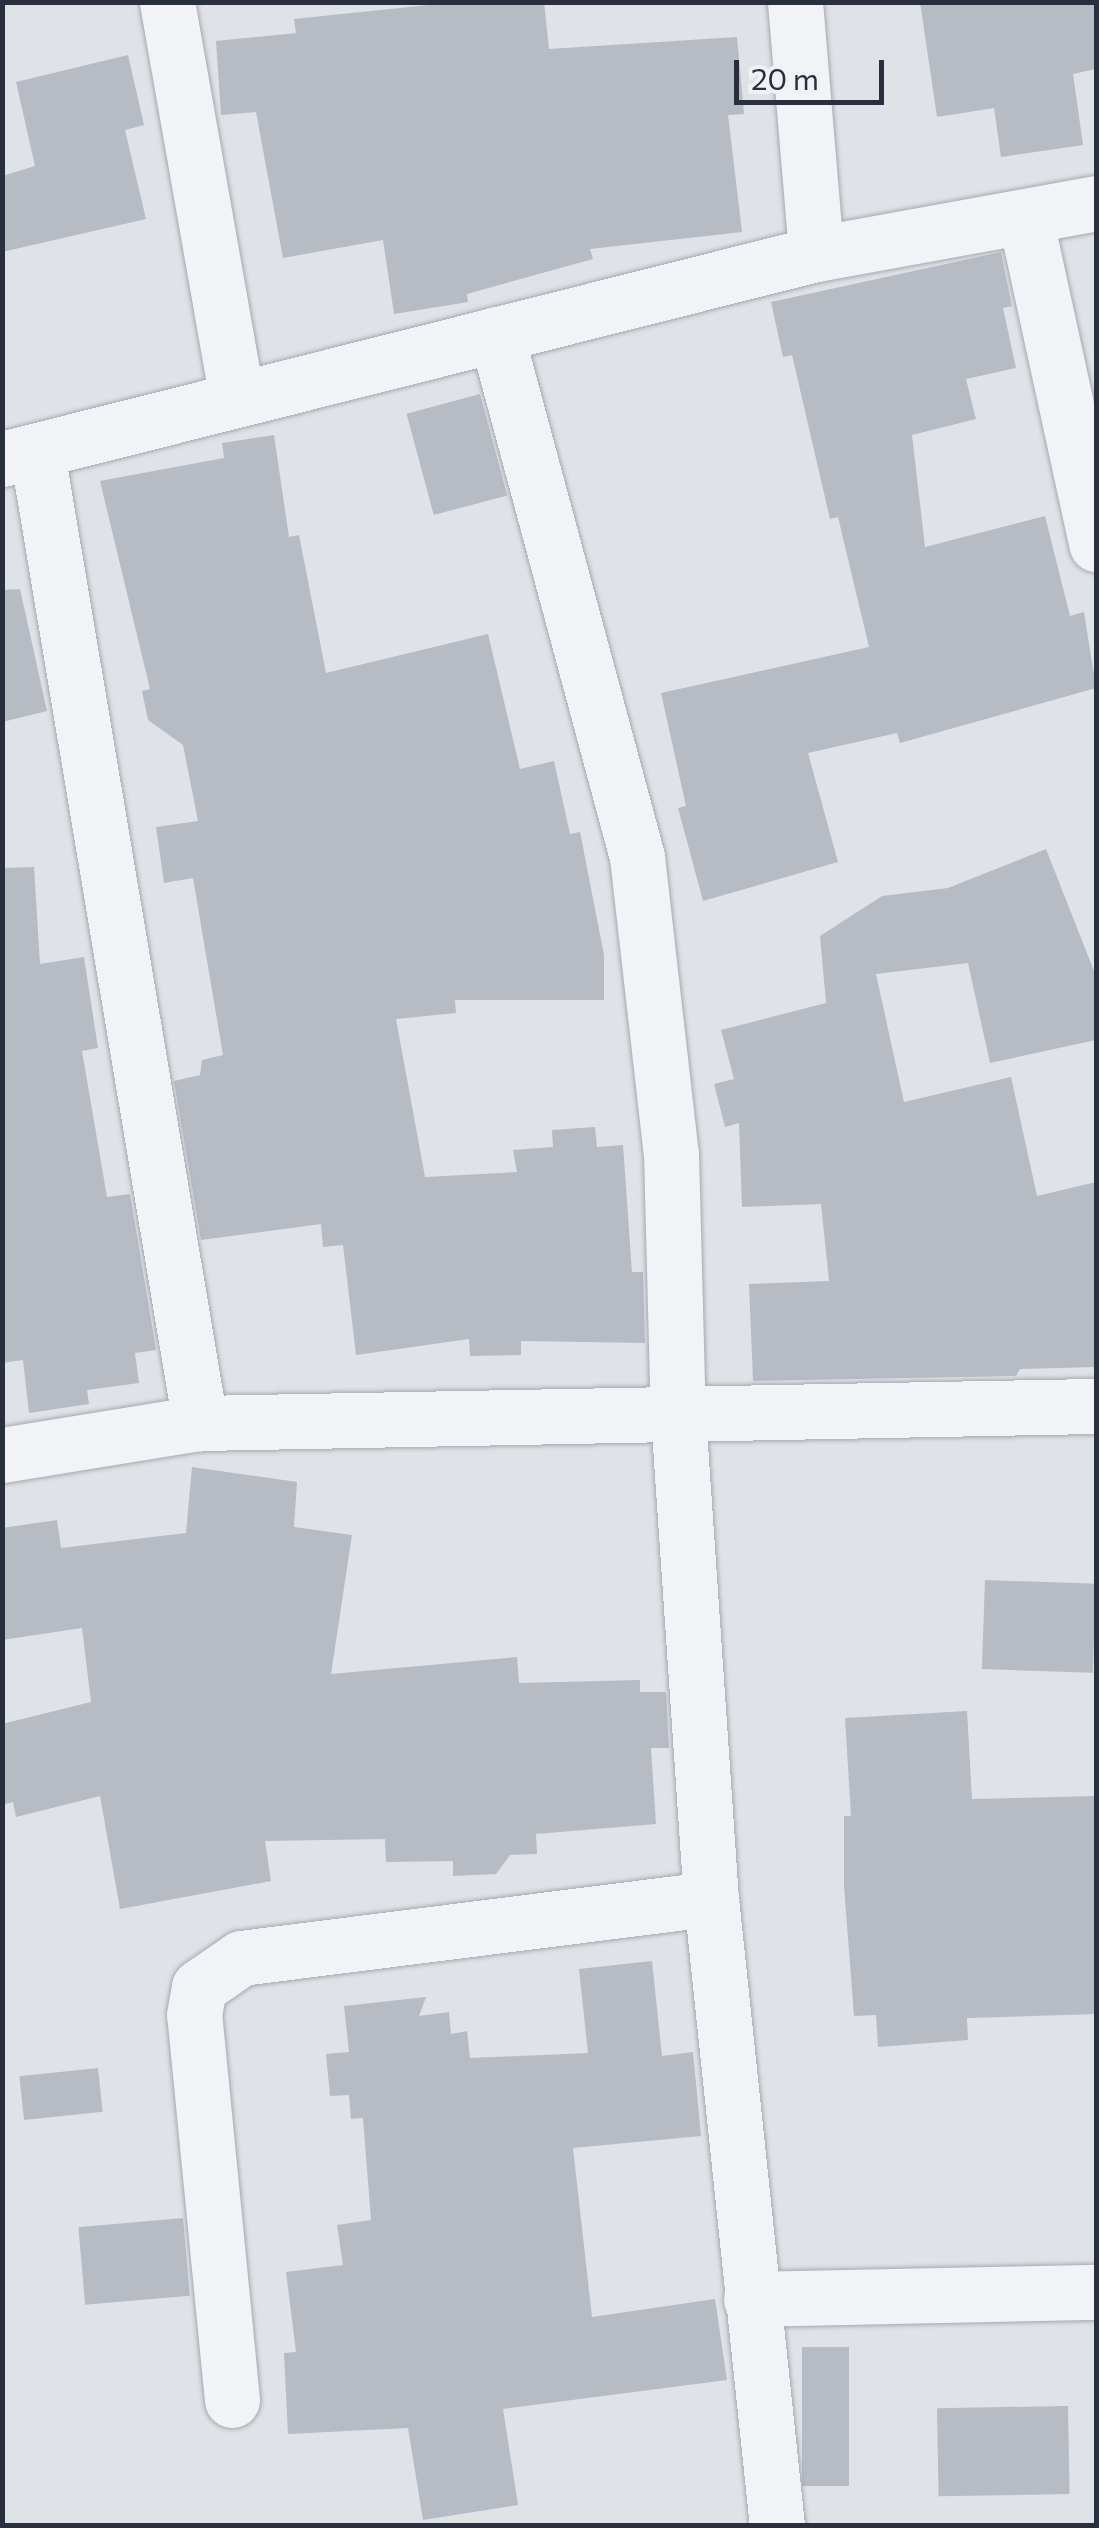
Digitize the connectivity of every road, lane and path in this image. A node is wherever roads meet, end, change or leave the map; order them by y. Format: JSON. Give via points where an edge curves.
{"nodes":[{"id":1,"x":167,"y":2,"type":"edge"},
{"id":2,"x":795,"y":2,"type":"edge"},
{"id":3,"x":1096,"y":204,"type":"edge"},
{"id":4,"x":1025,"y":217,"type":"junction"},
{"id":5,"x":816,"y":254,"type":"junction"},
{"id":6,"x":496,"y":334,"type":"junction"},
{"id":7,"x":237,"y":397,"type":"junction"},
{"id":8,"x":20,"y":456,"type":"edge"},
{"id":9,"x":1096,"y":544,"type":"edge"},
{"id":10,"x":1096,"y":1406,"type":"edge"},
{"id":11,"x":678,"y":1416,"type":"junction"},
{"id":12,"x":200,"y":1423,"type":"junction"},
{"id":13,"x":2,"y":1455,"type":"edge"},
{"id":14,"x":711,"y":1899,"type":"junction"},
{"id":15,"x":1096,"y":2292,"type":"edge"},
{"id":16,"x":751,"y":2299,"type":"junction"},
{"id":17,"x":232,"y":2400,"type":"dead end"},
{"id":18,"x":777,"y":2526,"type":"edge"}],
"edges":[{"from":1,"to":7,"type":"street"},
{"from":2,"to":5,"type":"street"},
{"from":3,"to":4,"type":"street"},
{"from":4,"to":5,"type":"street"},
{"from":4,"to":9,"type":"street"},
{"from":5,"to":6,"type":"street"},
{"from":6,"to":7,"type":"street"},
{"from":6,"to":11,"type":"street","via":[[637,857],[671,1154]]},
{"from":7,"to":8,"type":"street"},
{"from":8,"to":12,"type":"street"},
{"from":10,"to":11,"type":"street"},
{"from":11,"to":12,"type":"street"},
{"from":11,"to":14,"type":"street"},
{"from":12,"to":13,"type":"street"},
{"from":14,"to":16,"type":"street"},
{"from":14,"to":17,"type":"street","via":[[241,1958],[199,1987],[194,2015]]},
{"from":15,"to":16,"type":"street"},
{"from":16,"to":18,"type":"street"}]}
